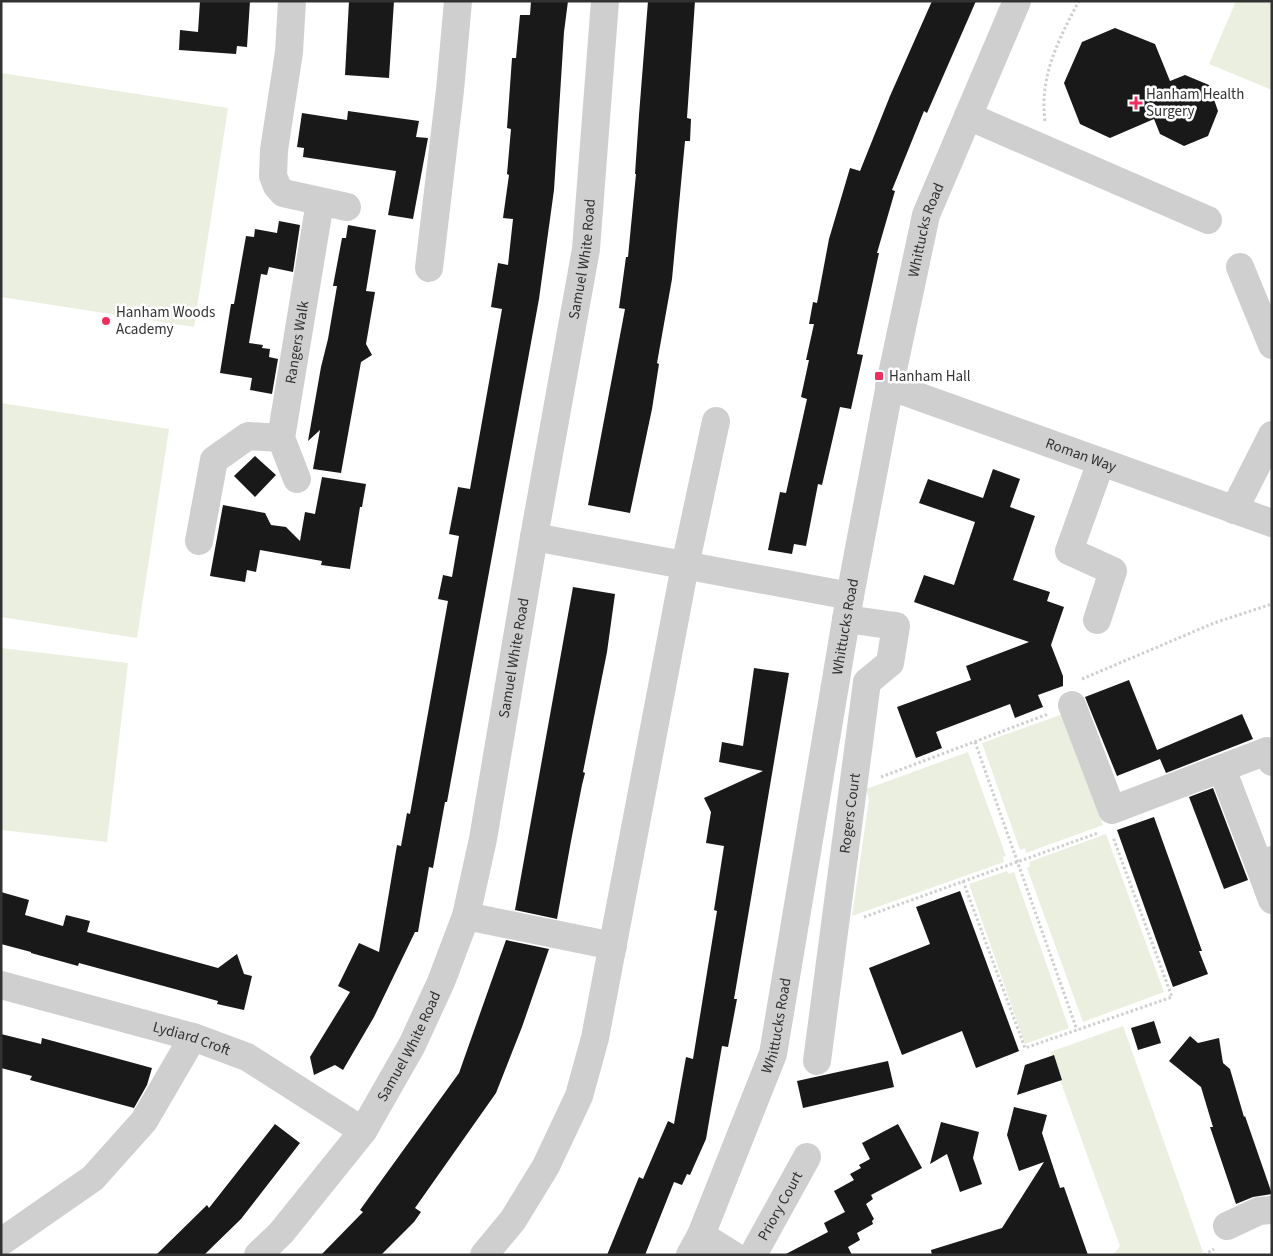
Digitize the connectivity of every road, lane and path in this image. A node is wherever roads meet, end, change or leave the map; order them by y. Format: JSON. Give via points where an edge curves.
{"nodes":[{"id":1,"x":292,"y":1,"type":"edge"},
{"id":2,"x":458,"y":1,"type":"edge"},
{"id":3,"x":605,"y":1,"type":"edge"},
{"id":4,"x":1017,"y":1,"type":"edge"},
{"id":5,"x":1079,"y":1,"type":"edge"},
{"id":6,"x":968,"y":116,"type":"junction"},
{"id":7,"x":1049,"y":151,"type":"junction"},
{"id":8,"x":320,"y":202,"type":"junction"},
{"id":9,"x":347,"y":207,"type":"dead end"},
{"id":10,"x":1208,"y":220,"type":"dead end"},
{"id":11,"x":1240,"y":267,"type":"dead end"},
{"id":12,"x":428,"y":268,"type":"dead end"},
{"id":13,"x":1272,"y":345,"type":"edge"},
{"id":14,"x":889,"y":386,"type":"junction"},
{"id":15,"x":716,"y":421,"type":"dead end"},
{"id":16,"x":1272,"y":435,"type":"edge"},
{"id":17,"x":281,"y":438,"type":"junction"},
{"id":18,"x":1101,"y":462,"type":"junction"},
{"id":19,"x":297,"y":480,"type":"dead end"},
{"id":20,"x":1234,"y":510,"type":"junction"},
{"id":21,"x":1272,"y":523,"type":"edge"},
{"id":22,"x":534,"y":537,"type":"junction"},
{"id":23,"x":199,"y":541,"type":"dead end"},
{"id":24,"x":686,"y":566,"type":"junction"},
{"id":25,"x":1272,"y":604,"type":"edge"},
{"id":26,"x":848,"y":608,"type":"junction"},
{"id":27,"x":1097,"y":620,"type":"dead end"},
{"id":28,"x":1072,"y":705,"type":"junction"},
{"id":29,"x":976,"y":742,"type":"junction"},
{"id":30,"x":1272,"y":762,"type":"edge"},
{"id":31,"x":1222,"y":769,"type":"junction"},
{"id":32,"x":853,"y":788,"type":"junction"},
{"id":33,"x":1111,"y":819,"type":"junction"},
{"id":34,"x":1018,"y":862,"type":"junction"},
{"id":35,"x":1266,"y":862,"type":"edge"},
{"id":36,"x":963,"y":881,"type":"junction"},
{"id":37,"x":1272,"y":900,"type":"edge"},
{"id":38,"x":466,"y":916,"type":"junction"},
{"id":39,"x":835,"y":928,"type":"junction"},
{"id":40,"x":613,"y":946,"type":"junction"},
{"id":41,"x":1,"y":985,"type":"edge"},
{"id":42,"x":1077,"y":1030,"type":"junction"},
{"id":43,"x":193,"y":1037,"type":"junction"},
{"id":44,"x":817,"y":1061,"type":"dead end"},
{"id":45,"x":363,"y":1131,"type":"junction"},
{"id":46,"x":807,"y":1157,"type":"dead end"},
{"id":47,"x":1272,"y":1210,"type":"edge"},
{"id":48,"x":1222,"y":1236,"type":"joint"},
{"id":49,"x":1,"y":1242,"type":"edge"},
{"id":50,"x":695,"y":1245,"type":"edge"},
{"id":51,"x":258,"y":1255,"type":"edge"},
{"id":52,"x":484,"y":1255,"type":"edge"},
{"id":53,"x":733,"y":1255,"type":"edge"},
{"id":54,"x":753,"y":1255,"type":"edge"},
{"id":55,"x":1204,"y":1255,"type":"edge"}],
"edges":[{"from":1,"to":8,"type":"street","via":[[289,52],[273,176],[283,193]]},
{"from":2,"to":12,"type":"street"},
{"from":3,"to":22,"type":"street","name":"Samuel White Road","via":[[586,250]]},
{"from":4,"to":6,"type":"street","name":"Whittucks Road"},
{"from":5,"to":7,"type":"path","via":[[1059,38],[1046,78],[1044,111]]},
{"from":6,"to":7,"type":"street"},
{"from":6,"to":14,"type":"street","name":"Whittucks Road","via":[[926,215]]},
{"from":7,"to":10,"type":"street"},
{"from":8,"to":9,"type":"street"},
{"from":8,"to":17,"type":"street","name":"Rangers Walk"},
{"from":11,"to":13,"type":"street"},
{"from":14,"to":18,"type":"street","name":"Roman Way"},
{"from":14,"to":26,"type":"street","name":"Whittucks Road"},
{"from":15,"to":24,"type":"street"},
{"from":16,"to":20,"type":"street"},
{"from":17,"to":19,"type":"street"},
{"from":17,"to":23,"type":"street","via":[[248,436],[214,460]]},
{"from":18,"to":20,"type":"street","name":"Roman Way"},
{"from":18,"to":27,"type":"street","via":[[1069,551],[1113,571]]},
{"from":20,"to":21,"type":"street","name":"Roman Way"},
{"from":22,"to":24,"type":"street"},
{"from":22,"to":38,"type":"street","name":"Samuel White Road","via":[[483,839]]},
{"from":24,"to":26,"type":"street"},
{"from":24,"to":40,"type":"street"},
{"from":25,"to":28,"type":"path","via":[[1214,623],[1066,686]]},
{"from":26,"to":32,"type":"street","name":"Rogers Court","via":[[896,626],[890,663],[867,682]]},
{"from":26,"to":50,"type":"street","name":"Whittucks Road","via":[[773,1054]]},
{"from":28,"to":29,"type":"path"},
{"from":28,"to":33,"type":"street"},
{"from":29,"to":32,"type":"path"},
{"from":29,"to":34,"type":"path"},
{"from":30,"to":31,"type":"street","via":[[1268,751]]},
{"from":31,"to":33,"type":"street","via":[[1160,793]]},
{"from":31,"to":35,"type":"street"},
{"from":32,"to":39,"type":"street","name":"Rogers Court"},
{"from":33,"to":34,"type":"path"},
{"from":33,"to":42,"type":"path","via":[[1172,997]]},
{"from":34,"to":36,"type":"path"},
{"from":34,"to":42,"type":"path"},
{"from":35,"to":37,"type":"street"},
{"from":36,"to":39,"type":"path"},
{"from":36,"to":42,"type":"path","via":[[1025,1048]]},
{"from":38,"to":40,"type":"street"},
{"from":38,"to":45,"type":"street","name":"Samuel White Road","via":[[412,1045]]},
{"from":39,"to":44,"type":"street","name":"Rogers Court"},
{"from":40,"to":52,"type":"street","via":[[595,1038],[579,1096],[546,1166],[513,1220]]},
{"from":41,"to":43,"type":"street","name":"Lydiard Croft"},
{"from":43,"to":45,"type":"street","name":"Lydiard Croft","via":[[247,1057]]},
{"from":43,"to":49,"type":"street","via":[[144,1122],[93,1178]]},
{"from":45,"to":51,"type":"street","name":"Samuel White Road","via":[[281,1233]]},
{"from":46,"to":54,"type":"street","name":"Priory Court"},
{"from":47,"to":48,"type":"street","via":[[1259,1211]]},
{"from":48,"to":55,"type":"path"},
{"from":50,"to":53,"type":"street"}]}
